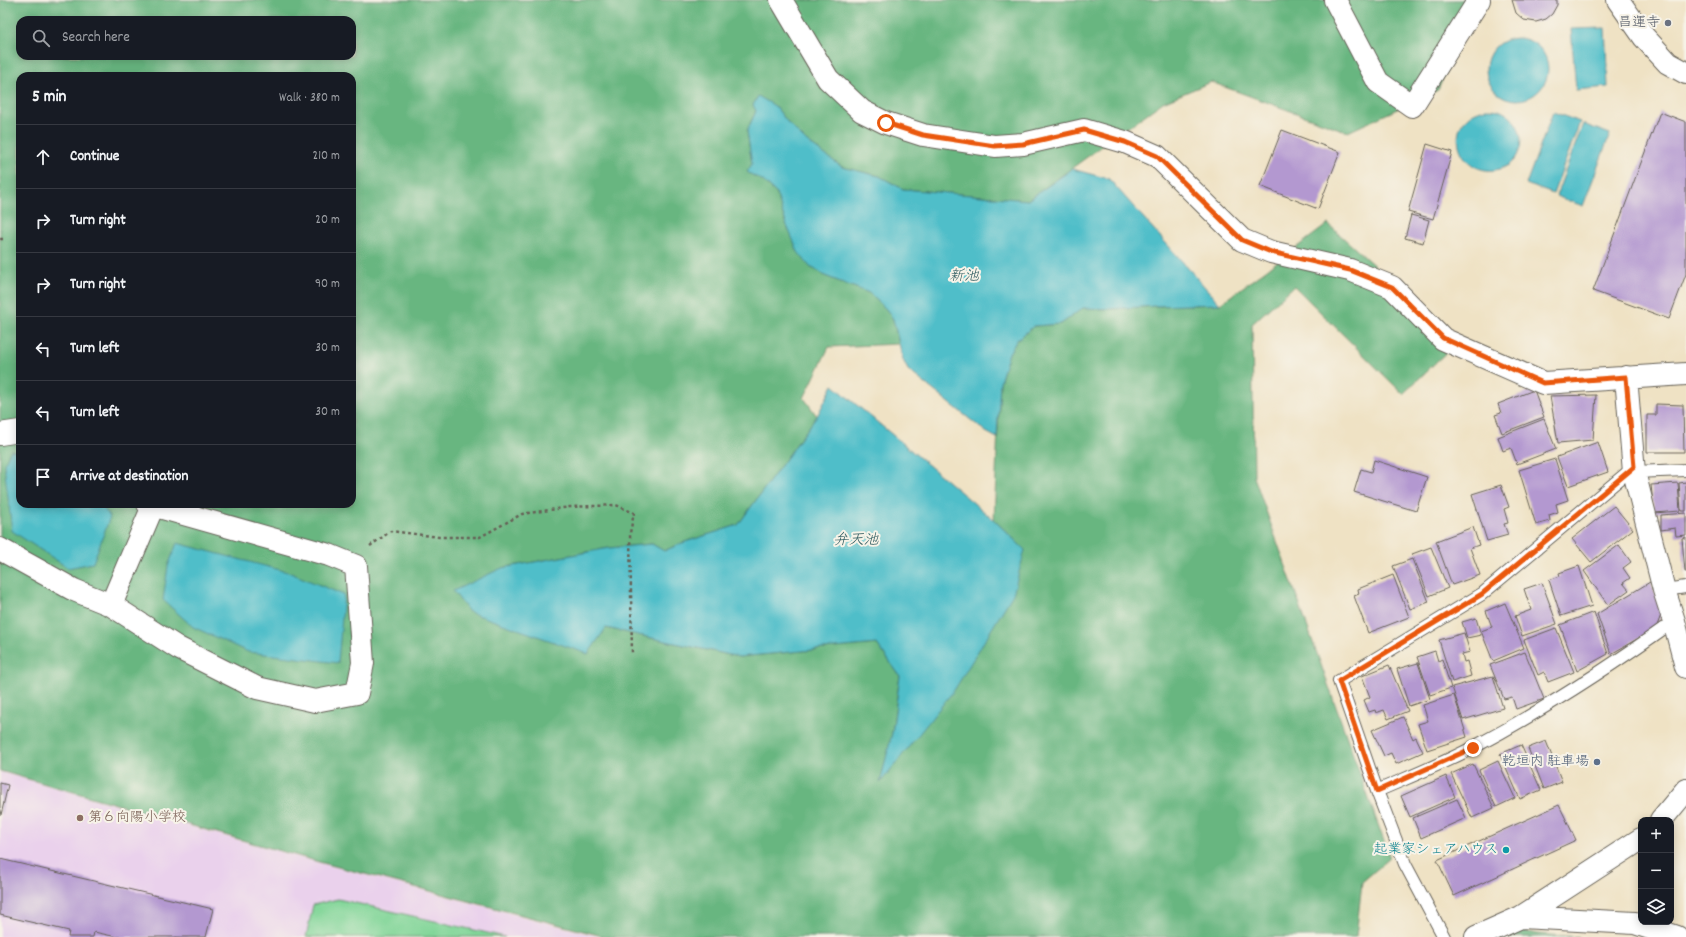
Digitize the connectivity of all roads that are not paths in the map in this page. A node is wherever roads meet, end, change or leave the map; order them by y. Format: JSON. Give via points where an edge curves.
{"nodes":[{"id":1,"x":781,"y":0,"type":"edge"},
{"id":2,"x":1335,"y":0,"type":"edge"},
{"id":3,"x":1479,"y":0,"type":"edge"},
{"id":4,"x":1618,"y":0,"type":"edge"},
{"id":5,"x":1686,"y":73,"type":"edge"},
{"id":6,"x":1686,"y":374,"type":"edge"},
{"id":7,"x":1626,"y":377,"type":"junction"},
{"id":8,"x":16,"y":432,"type":"edge"},
{"id":9,"x":0,"y":434,"type":"edge"},
{"id":10,"x":1634,"y":470,"type":"junction"},
{"id":11,"x":1686,"y":470,"type":"edge"},
{"id":12,"x":150,"y":508,"type":"edge"},
{"id":13,"x":162,"y":508,"type":"edge"},
{"id":14,"x":0,"y":549,"type":"edge"},
{"id":15,"x":1686,"y":588,"type":"edge"},
{"id":16,"x":1664,"y":590,"type":"junction"},
{"id":17,"x":111,"y":605,"type":"junction"},
{"id":18,"x":1674,"y":621,"type":"junction"},
{"id":19,"x":1686,"y":667,"type":"edge"},
{"id":20,"x":1686,"y":790,"type":"edge"},
{"id":21,"x":1377,"y":791,"type":"junction"},
{"id":22,"x":1664,"y":817,"type":"edge"},
{"id":23,"x":1638,"y":841,"type":"edge"},
{"id":24,"x":1521,"y":917,"type":"junction"},
{"id":25,"x":1444,"y":937,"type":"edge"},
{"id":26,"x":1476,"y":937,"type":"edge"},
{"id":27,"x":1677,"y":937,"type":"edge"}],
"edges":[{"from":1,"to":7,"type":"street","via":[[828,79],[862,111],[886,123],[923,135],[995,146],[1023,144],[1084,130],[1125,142],[1157,156],[1242,240],[1271,252],[1350,270],[1392,287],[1443,338],[1543,383]]},
{"from":2,"to":3,"type":"street","via":[[1378,82],[1412,106]]},
{"from":4,"to":5,"type":"street","via":[[1649,42],[1668,62]]},
{"from":6,"to":7,"type":"street"},
{"from":7,"to":10,"type":"street"},
{"from":8,"to":9,"type":"street"},
{"from":10,"to":11,"type":"lane"},
{"from":10,"to":16,"type":"street"},
{"from":10,"to":21,"type":"lane","via":[[1482,594],[1339,681]]},
{"from":12,"to":17,"type":"street"},
{"from":13,"to":17,"type":"street","via":[[329,555],[356,566],[363,663],[357,693],[315,701],[257,688],[178,648]]},
{"from":14,"to":17,"type":"street","via":[[74,590]]},
{"from":15,"to":16,"type":"lane"},
{"from":16,"to":18,"type":"street"},
{"from":18,"to":19,"type":"street"},
{"from":18,"to":21,"type":"lane","via":[[1545,706],[1473,748]]},
{"from":20,"to":22,"type":"street"},
{"from":21,"to":25,"type":"lane","via":[[1405,864]]},
{"from":23,"to":24,"type":"street"},
{"from":24,"to":26,"type":"street"},
{"from":24,"to":27,"type":"street","via":[[1635,923]]}]}
